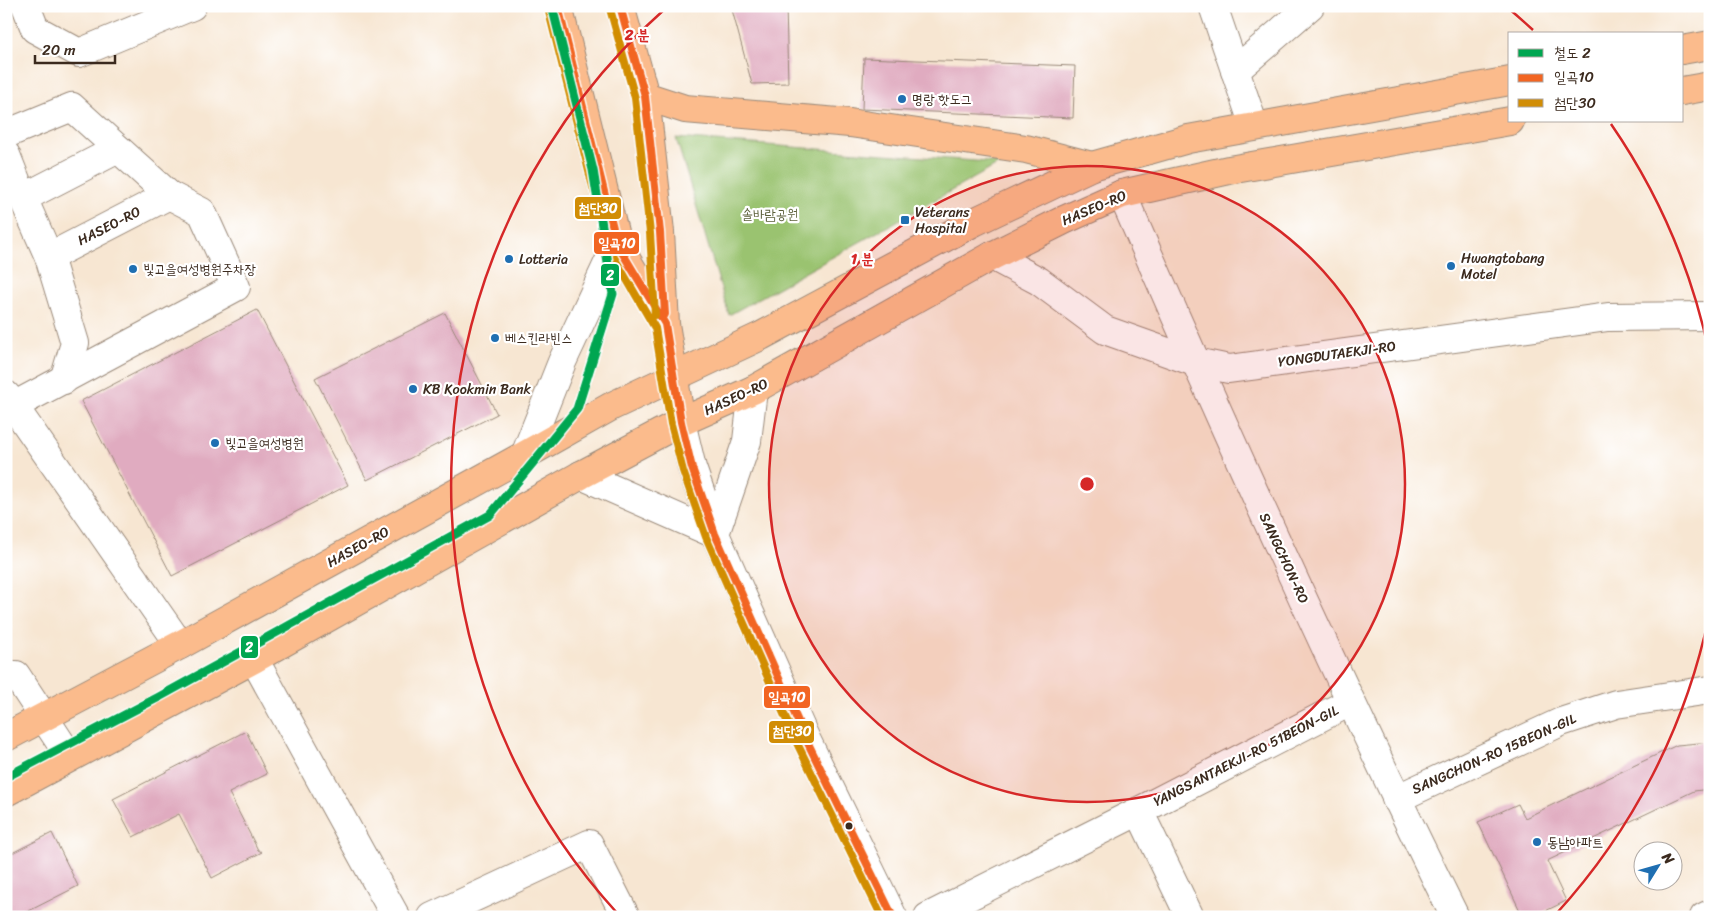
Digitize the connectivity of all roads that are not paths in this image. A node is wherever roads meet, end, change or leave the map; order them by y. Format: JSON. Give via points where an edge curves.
{"nodes":[{"id":1,"x":26,"y":6,"type":"edge"},
{"id":2,"x":192,"y":6,"type":"edge"},
{"id":3,"x":558,"y":6,"type":"edge"},
{"id":4,"x":620,"y":6,"type":"edge"},
{"id":5,"x":1212,"y":6,"type":"edge"},
{"id":6,"x":1310,"y":6,"type":"edge"},
{"id":7,"x":1710,"y":45,"type":"edge"},
{"id":8,"x":1684,"y":50,"type":"edge"},
{"id":9,"x":1235,"y":71,"type":"junction"},
{"id":10,"x":1508,"y":81,"type":"edge"},
{"id":11,"x":1710,"y":86,"type":"edge"},
{"id":12,"x":1684,"y":91,"type":"edge"},
{"id":13,"x":644,"y":96,"type":"junction"},
{"id":14,"x":1508,"y":121,"type":"edge"},
{"id":15,"x":1254,"y":126,"type":"junction"},
{"id":16,"x":6,"y":134,"type":"edge"},
{"id":17,"x":118,"y":149,"type":"junction"},
{"id":18,"x":6,"y":155,"type":"edge"},
{"id":19,"x":1092,"y":166,"type":"junction"},
{"id":20,"x":1122,"y":194,"type":"junction"},
{"id":21,"x":169,"y":195,"type":"junction"},
{"id":22,"x":23,"y":198,"type":"junction"},
{"id":23,"x":617,"y":244,"type":"junction"},
{"id":24,"x":992,"y":256,"type":"junction"},
{"id":25,"x":49,"y":257,"type":"junction"},
{"id":26,"x":1710,"y":316,"type":"edge"},
{"id":27,"x":666,"y":324,"type":"junction"},
{"id":28,"x":1195,"y":362,"type":"junction"},
{"id":29,"x":673,"y":379,"type":"junction"},
{"id":30,"x":64,"y":380,"type":"junction"},
{"id":31,"x":753,"y":390,"type":"junction"},
{"id":32,"x":9,"y":404,"type":"edge"},
{"id":33,"x":681,"y":422,"type":"junction"},
{"id":34,"x":525,"y":455,"type":"junction"},
{"id":35,"x":581,"y":475,"type":"junction"},
{"id":36,"x":715,"y":534,"type":"junction"},
{"id":37,"x":180,"y":645,"type":"junction"},
{"id":38,"x":254,"y":659,"type":"junction"},
{"id":39,"x":16,"y":675,"type":"dead end"},
{"id":40,"x":1710,"y":690,"type":"edge"},
{"id":41,"x":1350,"y":702,"type":"junction"},
{"id":42,"x":44,"y":718,"type":"junction"},
{"id":43,"x":6,"y":737,"type":"edge"},
{"id":44,"x":70,"y":757,"type":"junction"},
{"id":45,"x":6,"y":792,"type":"edge"},
{"id":46,"x":1396,"y":798,"type":"junction"},
{"id":47,"x":1139,"y":811,"type":"junction"},
{"id":48,"x":1710,"y":914,"type":"edge"},
{"id":49,"x":396,"y":917,"type":"edge"},
{"id":50,"x":432,"y":917,"type":"edge"},
{"id":51,"x":626,"y":917,"type":"edge"},
{"id":52,"x":893,"y":917,"type":"edge"},
{"id":53,"x":928,"y":917,"type":"edge"},
{"id":54,"x":1190,"y":917,"type":"edge"},
{"id":55,"x":1455,"y":917,"type":"edge"},
{"id":56,"x":1704,"y":917,"type":"edge"}],
"edges":[{"from":1,"to":2,"type":"street","via":[[35,29],[79,53]]},
{"from":3,"to":23,"type":"main road"},
{"from":4,"to":13,"type":"main road"},
{"from":5,"to":9,"type":"street"},
{"from":6,"to":9,"type":"street"},
{"from":7,"to":8,"type":"main road"},
{"from":9,"to":15,"type":"street"},
{"from":10,"to":15,"type":"main road","name":"HASEO-RO"},
{"from":11,"to":12,"type":"main road"},
{"from":13,"to":19,"type":"main road","via":[[685,109],[850,123],[1026,149]]},
{"from":13,"to":27,"type":"main road","via":[[660,232]]},
{"from":14,"to":20,"type":"main road","name":"HASEO-RO","via":[[1229,170]]},
{"from":15,"to":19,"type":"main road","name":"HASEO-RO","via":[[1188,139]]},
{"from":16,"to":17,"type":"street","via":[[72,107]]},
{"from":17,"to":21,"type":"street"},
{"from":17,"to":22,"type":"street"},
{"from":18,"to":22,"type":"street"},
{"from":19,"to":29,"type":"main road","name":"HASEO-RO","via":[[974,222],[761,336]]},
{"from":20,"to":24,"type":"main road","name":"HASEO-RO"},
{"from":20,"to":28,"type":"street","name":"SANGCHON-RO"},
{"from":21,"to":25,"type":"street","name":"HASEO-RO"},
{"from":21,"to":30,"type":"street","via":[[202,212],[236,286]]},
{"from":22,"to":25,"type":"street"},
{"from":23,"to":27,"type":"main road"},
{"from":23,"to":34,"type":"street","via":[[562,362]]},
{"from":24,"to":28,"type":"street","name":"YONGDUTAEKJI-RO","via":[[1039,281],[1105,330]]},
{"from":24,"to":31,"type":"main road","name":"HASEO-RO"},
{"from":25,"to":30,"type":"street","via":[[75,343]]},
{"from":26,"to":28,"type":"street","name":"YONGDUTAEKJI-RO","via":[[1608,317],[1229,369]]},
{"from":27,"to":29,"type":"main road"},
{"from":28,"to":41,"type":"street","name":"SANGCHON-RO"},
{"from":29,"to":33,"type":"main road"},
{"from":29,"to":34,"type":"main road","name":"HASEO-RO","via":[[612,406]]},
{"from":30,"to":32,"type":"street"},
{"from":31,"to":33,"type":"main road","name":"HASEO-RO"},
{"from":31,"to":36,"type":"street","via":[[747,441]]},
{"from":32,"to":37,"type":"street"},
{"from":33,"to":35,"type":"main road","name":"HASEO-RO"},
{"from":33,"to":36,"type":"street","via":[[692,468]]},
{"from":34,"to":37,"type":"main road","name":"HASEO-RO"},
{"from":35,"to":36,"type":"street"},
{"from":35,"to":38,"type":"main road","name":"HASEO-RO"},
{"from":36,"to":52,"type":"street","via":[[804,735]]},
{"from":37,"to":42,"type":"main road","name":"HASEO-RO"},
{"from":38,"to":44,"type":"main road","name":"HASEO-RO"},
{"from":38,"to":49,"type":"street"},
{"from":39,"to":42,"type":"street"},
{"from":40,"to":46,"type":"street","name":"SANGCHON-RO 15BEON-GIL","via":[[1616,704],[1561,722]]},
{"from":41,"to":46,"type":"street","name":"SANGCHON-RO"},
{"from":41,"to":47,"type":"street","name":"YANGSANTAEKJI-RO 51BEON-GIL"},
{"from":42,"to":43,"type":"main road","name":"HASEO-RO"},
{"from":42,"to":44,"type":"street"},
{"from":44,"to":45,"type":"main road","name":"HASEO-RO"},
{"from":46,"to":55,"type":"street","name":"SANGCHON-RO"},
{"from":47,"to":53,"type":"street"},
{"from":47,"to":54,"type":"street","name":"YANGSANTAEKJI-RO 51BEON-GIL"},
{"from":48,"to":56,"type":"street"},
{"from":50,"to":51,"type":"street","via":[[589,844]]}]}
